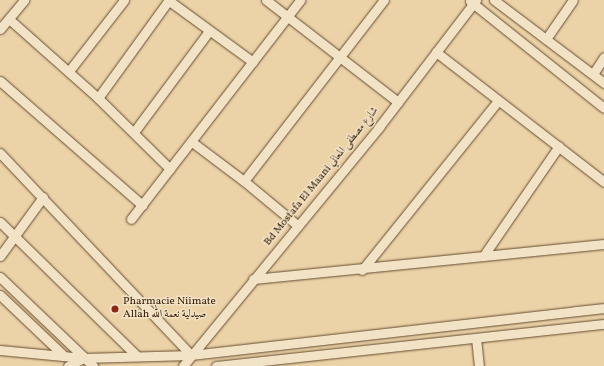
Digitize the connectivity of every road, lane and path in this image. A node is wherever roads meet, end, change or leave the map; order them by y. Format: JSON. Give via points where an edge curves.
{"nodes":[{"id":1,"x":24,"y":0,"type":"edge"},
{"id":2,"x":124,"y":0,"type":"edge"},
{"id":3,"x":168,"y":0,"type":"edge"},
{"id":4,"x":266,"y":0,"type":"edge"},
{"id":5,"x":300,"y":0,"type":"edge"},
{"id":6,"x":384,"y":0,"type":"edge"},
{"id":7,"x":494,"y":0,"type":"edge"},
{"id":8,"x":572,"y":0,"type":"edge"},
{"id":9,"x":472,"y":2,"type":"edge"},
{"id":10,"x":288,"y":16,"type":"junction"},
{"id":11,"x":9,"y":18,"type":"junction"},
{"id":12,"x":0,"y":29,"type":"edge"},
{"id":13,"x":209,"y":31,"type":"junction"},
{"id":14,"x":546,"y":39,"type":"junction"},
{"id":15,"x":436,"y":52,"type":"junction"},
{"id":16,"x":340,"y":56,"type":"junction"},
{"id":17,"x":604,"y":57,"type":"edge"},
{"id":18,"x":253,"y":62,"type":"junction"},
{"id":19,"x":69,"y":71,"type":"junction"},
{"id":20,"x":593,"y":74,"type":"junction"},
{"id":21,"x":0,"y":81,"type":"edge"},
{"id":22,"x":604,"y":83,"type":"edge"},
{"id":23,"x":98,"y":98,"type":"junction"},
{"id":24,"x":398,"y":102,"type":"junction"},
{"id":25,"x":497,"y":102,"type":"junction"},
{"id":26,"x":604,"y":108,"type":"edge"},
{"id":27,"x":134,"y":132,"type":"junction"},
{"id":28,"x":192,"y":142,"type":"junction"},
{"id":29,"x":559,"y":146,"type":"junction"},
{"id":30,"x":0,"y":153,"type":"edge"},
{"id":31,"x":170,"y":169,"type":"junction"},
{"id":32,"x":244,"y":181,"type":"junction"},
{"id":33,"x":604,"y":182,"type":"edge"},
{"id":34,"x":43,"y":197,"type":"junction"},
{"id":35,"x":142,"y":205,"type":"junction"},
{"id":36,"x":131,"y":219,"type":"dead end"},
{"id":37,"x":0,"y":222,"type":"edge"},
{"id":38,"x":297,"y":225,"type":"junction"},
{"id":39,"x":16,"y":237,"type":"junction"},
{"id":40,"x":604,"y":244,"type":"edge"},
{"id":41,"x":484,"y":255,"type":"junction"},
{"id":42,"x":0,"y":256,"type":"edge"},
{"id":43,"x":362,"y":270,"type":"junction"},
{"id":44,"x":0,"y":277,"type":"edge"},
{"id":45,"x":253,"y":279,"type":"junction"},
{"id":46,"x":0,"y":295,"type":"edge"},
{"id":47,"x":604,"y":308,"type":"edge"},
{"id":48,"x":604,"y":324,"type":"edge"},
{"id":49,"x":476,"y":338,"type":"junction"},
{"id":50,"x":292,"y":345,"type":"junction"},
{"id":51,"x":0,"y":350,"type":"edge"},
{"id":52,"x":62,"y":354,"type":"junction"},
{"id":53,"x":191,"y":355,"type":"junction"},
{"id":54,"x":137,"y":356,"type":"junction"},
{"id":55,"x":84,"y":358,"type":"junction"},
{"id":56,"x":294,"y":358,"type":"junction"},
{"id":57,"x":282,"y":363,"type":"edge"},
{"id":58,"x":68,"y":366,"type":"edge"},
{"id":59,"x":93,"y":366,"type":"edge"},
{"id":60,"x":183,"y":366,"type":"edge"},
{"id":61,"x":216,"y":366,"type":"edge"},
{"id":62,"x":479,"y":366,"type":"edge"}],
"edges":[{"from":1,"to":11,"type":"street"},
{"from":2,"to":19,"type":"street"},
{"from":3,"to":13,"type":"street"},
{"from":3,"to":23,"type":"street"},
{"from":4,"to":10,"type":"street"},
{"from":5,"to":10,"type":"street"},
{"from":6,"to":16,"type":"street"},
{"from":7,"to":14,"type":"street"},
{"from":8,"to":14,"type":"street"},
{"from":9,"to":15,"type":"street","name":"Bd Mostafa El Maani شارع مصطفى المعاني"},
{"from":9,"to":26,"type":"street"},
{"from":10,"to":16,"type":"street"},
{"from":10,"to":18,"type":"street"},
{"from":11,"to":12,"type":"street"},
{"from":11,"to":19,"type":"street"},
{"from":13,"to":18,"type":"street"},
{"from":13,"to":27,"type":"street"},
{"from":14,"to":20,"type":"street"},
{"from":15,"to":24,"type":"street","name":"Bd Mostafa El Maani شارع مصطفى المعاني"},
{"from":15,"to":25,"type":"street"},
{"from":16,"to":24,"type":"street"},
{"from":16,"to":32,"type":"street"},
{"from":17,"to":20,"type":"street"},
{"from":18,"to":28,"type":"street"},
{"from":19,"to":23,"type":"street"},
{"from":20,"to":22,"type":"street"},
{"from":21,"to":35,"type":"street"},
{"from":23,"to":27,"type":"street"},
{"from":24,"to":38,"type":"street","name":"Bd Mostafa El Maani شارع مصطفى المعاني"},
{"from":25,"to":29,"type":"street"},
{"from":25,"to":43,"type":"street"},
{"from":27,"to":31,"type":"street"},
{"from":28,"to":31,"type":"street"},
{"from":28,"to":32,"type":"street"},
{"from":29,"to":33,"type":"street"},
{"from":29,"to":41,"type":"street"},
{"from":30,"to":34,"type":"street"},
{"from":31,"to":35,"type":"street"},
{"from":32,"to":38,"type":"street"},
{"from":34,"to":39,"type":"street"},
{"from":34,"to":53,"type":"street"},
{"from":35,"to":36,"type":"street"},
{"from":37,"to":39,"type":"street"},
{"from":38,"to":45,"type":"street","name":"Bd Mostafa El Maani شارع مصطفى المعاني"},
{"from":39,"to":42,"type":"street"},
{"from":39,"to":54,"type":"street"},
{"from":40,"to":41,"type":"street"},
{"from":41,"to":43,"type":"street"},
{"from":43,"to":45,"type":"street"},
{"from":44,"to":55,"type":"street"},
{"from":45,"to":53,"type":"street","name":"Bd Mostafa El Maani شارع مصطفى المعاني"},
{"from":46,"to":52,"type":"street"},
{"from":47,"to":50,"type":"street"},
{"from":48,"to":49,"type":"street"},
{"from":49,"to":56,"type":"street"},
{"from":49,"to":62,"type":"street"},
{"from":50,"to":53,"type":"street"},
{"from":50,"to":56,"type":"street"},
{"from":51,"to":52,"type":"street"},
{"from":52,"to":55,"type":"street"},
{"from":53,"to":54,"type":"street"},
{"from":53,"to":60,"type":"street","name":"Bd Mostafa El Maani شارع مصطفى المعاني"},
{"from":54,"to":55,"type":"street"},
{"from":55,"to":58,"type":"street"},
{"from":55,"to":59,"type":"street"},
{"from":56,"to":57,"type":"street"},
{"from":57,"to":61,"type":"street"}]}
